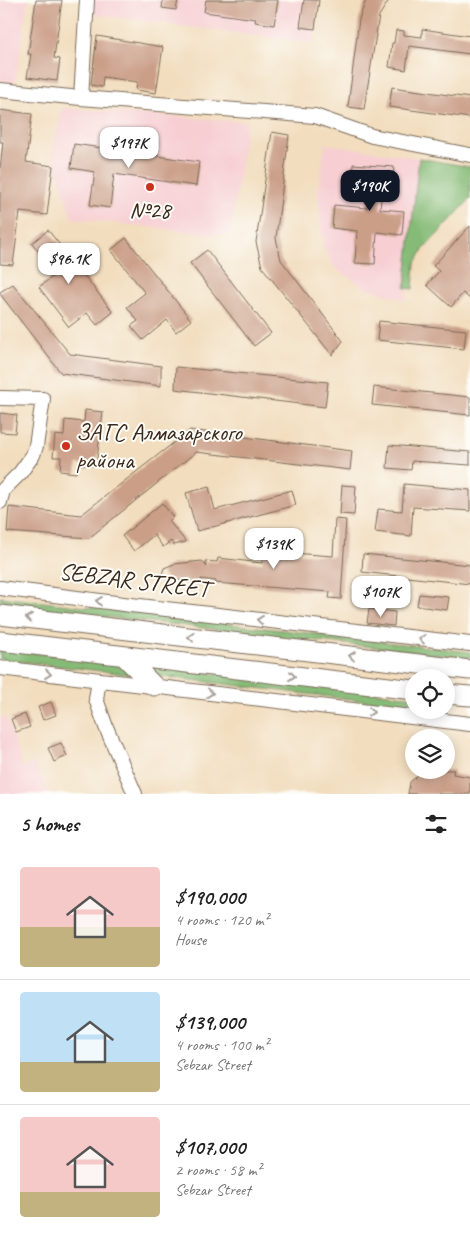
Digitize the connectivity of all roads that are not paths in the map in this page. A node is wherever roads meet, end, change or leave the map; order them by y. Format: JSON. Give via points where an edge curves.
{"nodes":[{"id":1,"x":86,"y":0,"type":"edge"},
{"id":2,"x":0,"y":90,"type":"edge"},
{"id":3,"x":81,"y":98,"type":"junction"},
{"id":4,"x":470,"y":155,"type":"edge"},
{"id":5,"x":0,"y":398,"type":"edge"},
{"id":6,"x":0,"y":502,"type":"edge"},
{"id":7,"x":0,"y":588,"type":"edge"},
{"id":8,"x":3,"y":615,"type":"edge"},
{"id":9,"x":2,"y":641,"type":"edge"},
{"id":10,"x":470,"y":644,"type":"edge"},
{"id":11,"x":124,"y":656,"type":"junction"},
{"id":12,"x":0,"y":668,"type":"edge"},
{"id":13,"x":470,"y":670,"type":"edge"},
{"id":14,"x":99,"y":680,"type":"junction"},
{"id":15,"x":154,"y":686,"type":"junction"},
{"id":16,"x":405,"y":689,"type":"edge"},
{"id":17,"x":455,"y":695,"type":"edge"},
{"id":18,"x":470,"y":696,"type":"edge"},
{"id":19,"x":470,"y":724,"type":"edge"},
{"id":20,"x":135,"y":794,"type":"edge"}],
"edges":[{"from":1,"to":3,"type":"street"},
{"from":2,"to":3,"type":"street"},
{"from":3,"to":4,"type":"street","via":[[315,116],[372,136]]},
{"from":5,"to":6,"type":"street","via":[[43,399],[33,456],[3,490]]},
{"from":10,"to":7,"type":"street","name":"SEBZAR STREET","one_way":true},
{"from":8,"to":9,"type":"main road"},
{"from":13,"to":8,"type":"main road","name":"SEBZAR STREET","one_way":true},
{"from":9,"to":11,"type":"main road"},
{"from":11,"to":15,"type":"main road"},
{"from":11,"to":16,"type":"main road","one_way":true},
{"from":12,"to":14,"type":"street","one_way":true},
{"from":14,"to":15,"type":"street"},
{"from":14,"to":20,"type":"street","via":[[96,699]]},
{"from":15,"to":19,"type":"street","one_way":true},
{"from":17,"to":18,"type":"main road"}]}
